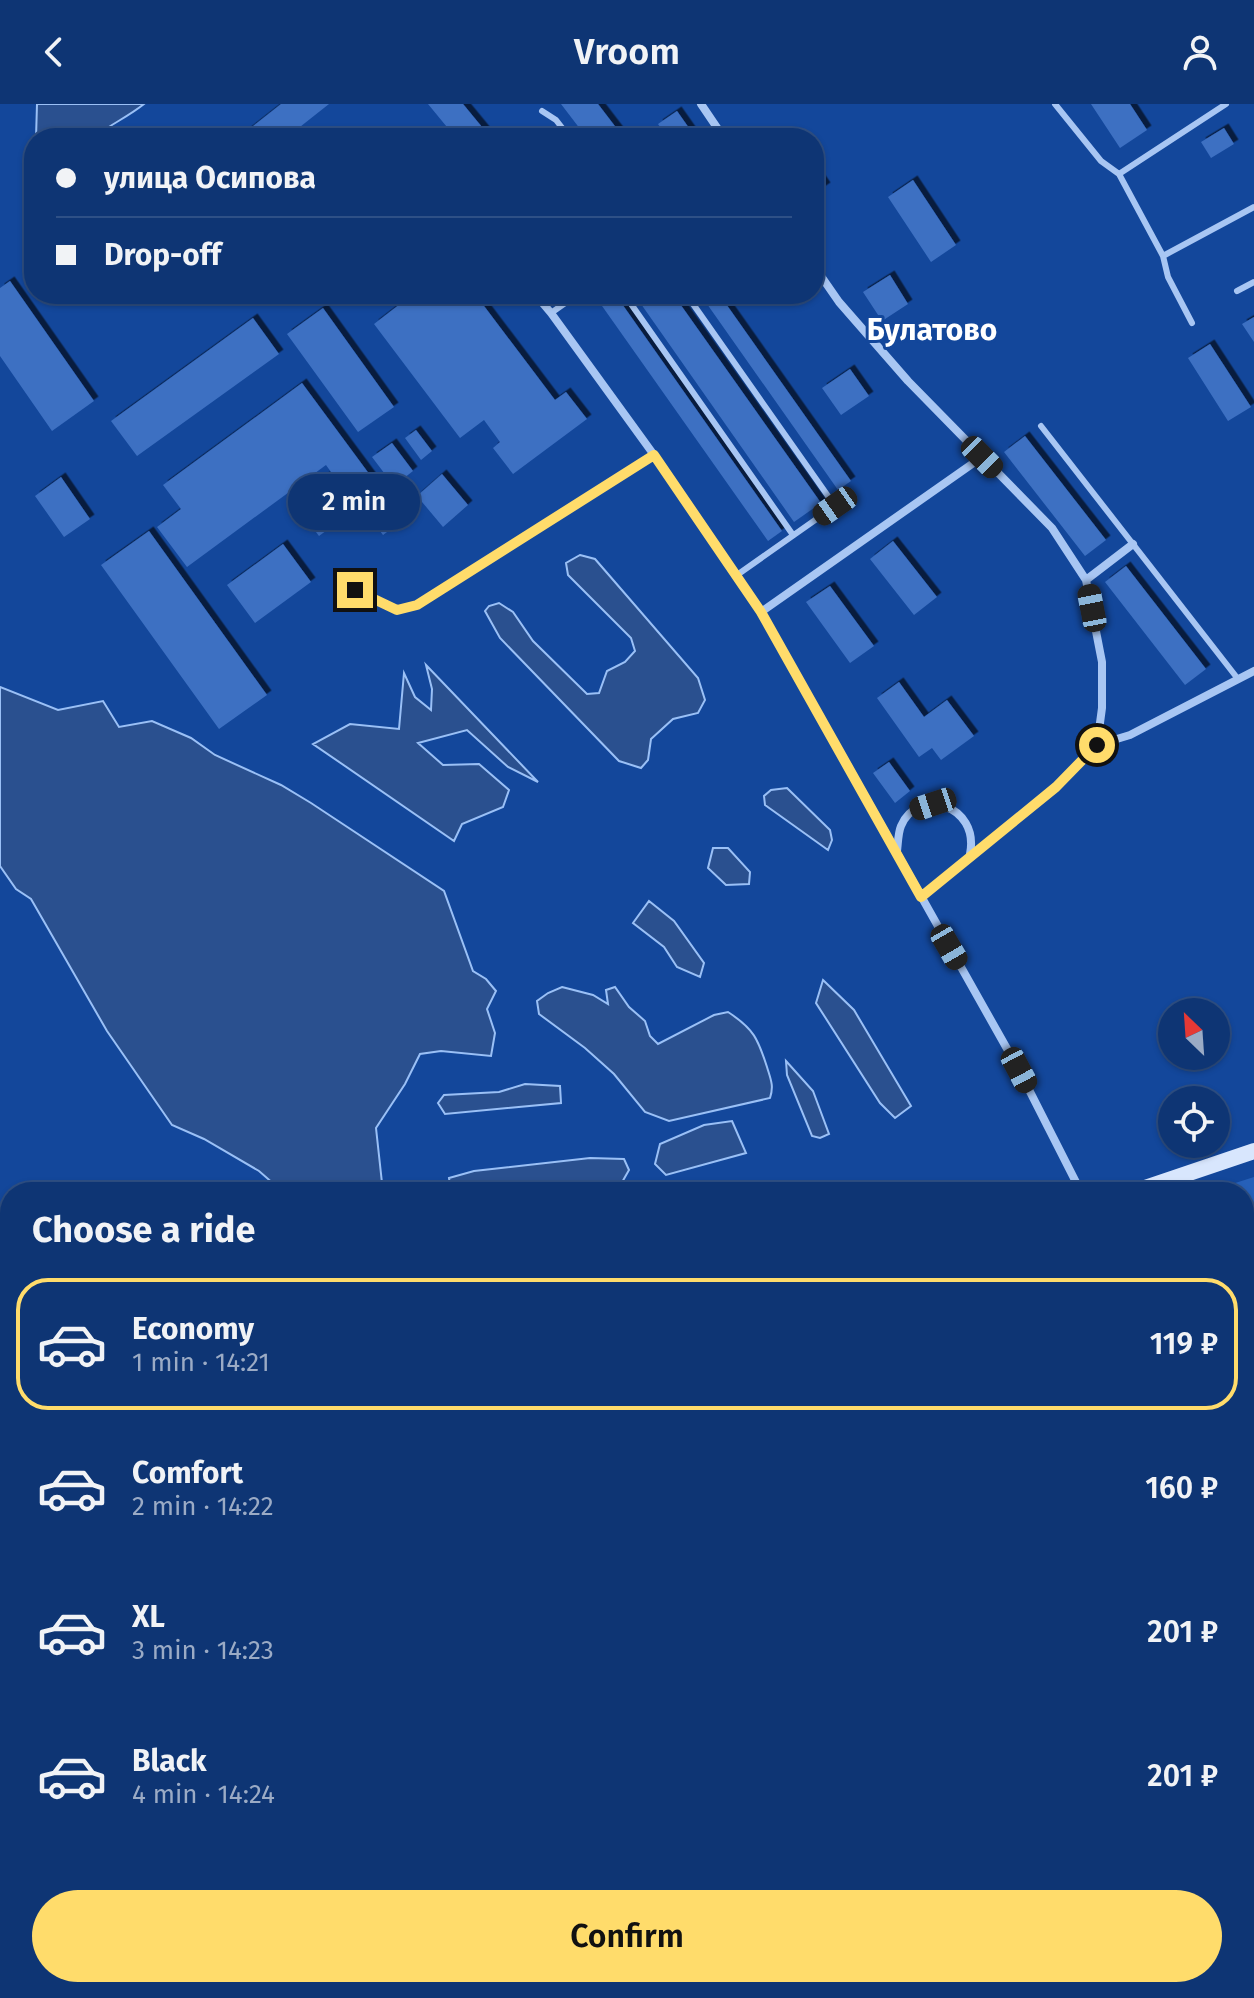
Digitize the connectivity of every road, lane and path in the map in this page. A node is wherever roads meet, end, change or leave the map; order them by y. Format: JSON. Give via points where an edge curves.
{"nodes":[{"id":1,"x":701,"y":104,"type":"edge"},
{"id":2,"x":1055,"y":104,"type":"edge"},
{"id":3,"x":1226,"y":104,"type":"edge"},
{"id":4,"x":542,"y":111,"type":"dead end"},
{"id":5,"x":562,"y":128,"type":"edge"},
{"id":6,"x":717,"y":128,"type":"edge"},
{"id":7,"x":1119,"y":174,"type":"junction"},
{"id":8,"x":1254,"y":207,"type":"edge"},
{"id":9,"x":1163,"y":256,"type":"junction"},
{"id":10,"x":824,"y":280,"type":"edge"},
{"id":11,"x":1254,"y":282,"type":"edge"},
{"id":12,"x":1237,"y":291,"type":"dead end"},
{"id":13,"x":543,"y":304,"type":"edge"},
{"id":14,"x":564,"y":304,"type":"edge"},
{"id":15,"x":631,"y":304,"type":"edge"},
{"id":16,"x":693,"y":304,"type":"edge"},
{"id":17,"x":551,"y":313,"type":"junction"},
{"id":18,"x":1192,"y":323,"type":"dead end"},
{"id":19,"x":1041,"y":426,"type":"dead end"},
{"id":20,"x":654,"y":455,"type":"junction"},
{"id":21,"x":982,"y":457,"type":"junction"},
{"id":22,"x":793,"y":535,"type":"junction"},
{"id":23,"x":1133,"y":544,"type":"junction"},
{"id":24,"x":737,"y":575,"type":"junction"},
{"id":25,"x":1086,"y":580,"type":"junction"},
{"id":26,"x":355,"y":590,"type":"dead end"},
{"id":27,"x":761,"y":612,"type":"junction"},
{"id":28,"x":1254,"y":671,"type":"edge"},
{"id":29,"x":1238,"y":679,"type":"junction"},
{"id":30,"x":1097,"y":745,"type":"junction"},
{"id":31,"x":897,"y":852,"type":"junction"},
{"id":32,"x":970,"y":855,"type":"junction"},
{"id":33,"x":921,"y":897,"type":"junction"},
{"id":34,"x":1254,"y":1151,"type":"edge"},
{"id":35,"x":1076,"y":1182,"type":"edge"},
{"id":36,"x":1163,"y":1182,"type":"edge"}],
"edges":[{"from":1,"to":6,"type":"street"},
{"from":2,"to":7,"type":"lane","via":[[1101,161]]},
{"from":3,"to":7,"type":"lane"},
{"from":4,"to":5,"type":"lane"},
{"from":7,"to":9,"type":"lane"},
{"from":8,"to":9,"type":"lane"},
{"from":9,"to":18,"type":"lane"},
{"from":10,"to":21,"type":"street","via":[[908,381]]},
{"from":11,"to":12,"type":"lane"},
{"from":13,"to":17,"type":"street"},
{"from":14,"to":17,"type":"lane"},
{"from":15,"to":22,"type":"lane"},
{"from":16,"to":22,"type":"lane","via":[[835,506]]},
{"from":17,"to":20,"type":"street"},
{"from":19,"to":23,"type":"lane"},
{"from":20,"to":24,"type":"street"},
{"from":20,"to":26,"type":"lane","via":[[417,605],[397,610]]},
{"from":21,"to":25,"type":"street","via":[[1052,528]]},
{"from":21,"to":27,"type":"street"},
{"from":22,"to":24,"type":"lane"},
{"from":23,"to":25,"type":"street"},
{"from":23,"to":29,"type":"lane"},
{"from":24,"to":27,"type":"street"},
{"from":25,"to":30,"type":"street","via":[[1102,662]]},
{"from":27,"to":31,"type":"street"},
{"from":28,"to":29,"type":"street"},
{"from":29,"to":30,"type":"street","via":[[1130,735]]},
{"from":30,"to":32,"type":"street","via":[[1056,787]]},
{"from":31,"to":32,"type":"street","via":[[901,826],[914,811],[933,804],[954,809],[967,824],[973,841]]},
{"from":31,"to":33,"type":"street"},
{"from":32,"to":33,"type":"street"},
{"from":33,"to":35,"type":"street"},
{"from":34,"to":36,"type":"main road"}]}
